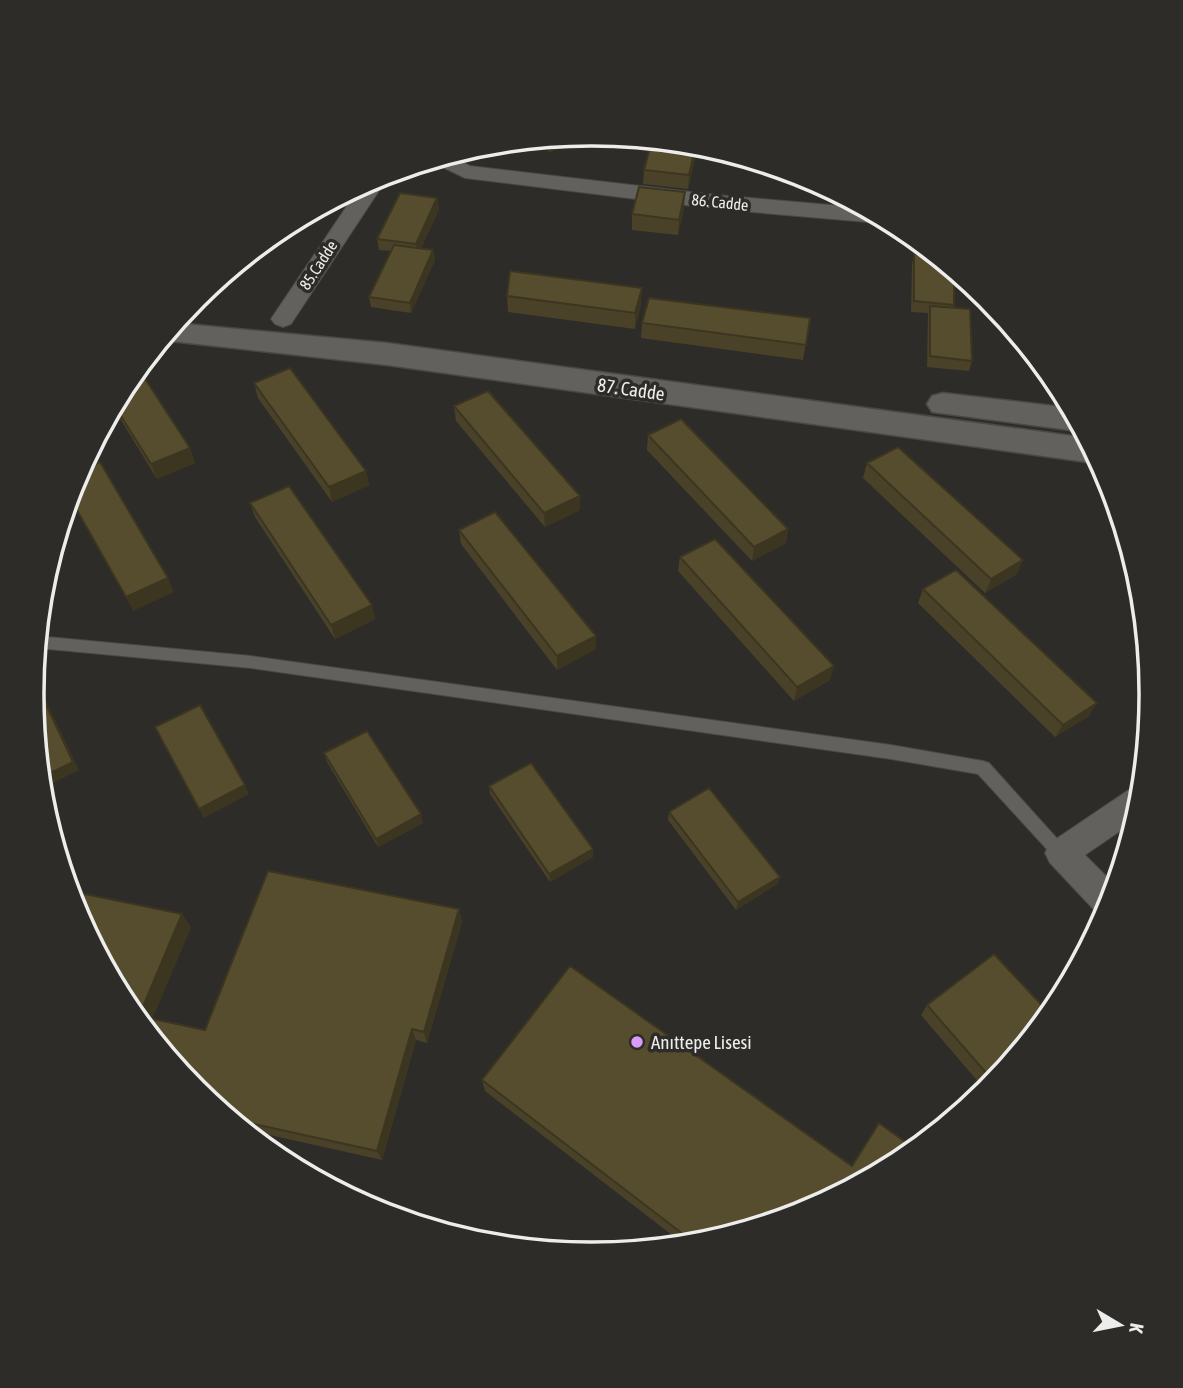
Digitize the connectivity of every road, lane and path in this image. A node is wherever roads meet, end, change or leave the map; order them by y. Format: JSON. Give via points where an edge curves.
{"nodes":[{"id":1,"x":451,"y":165,"type":"edge"},
{"id":2,"x":364,"y":196,"type":"edge"},
{"id":3,"x":854,"y":214,"type":"edge"},
{"id":4,"x":201,"y":310,"type":"edge"},
{"id":5,"x":283,"y":319,"type":"junction"},
{"id":6,"x":180,"y":333,"type":"edge"},
{"id":7,"x":1065,"y":418,"type":"edge"},
{"id":8,"x":1082,"y":449,"type":"edge"},
{"id":9,"x":46,"y":643,"type":"edge"},
{"id":10,"x":1127,"y":808,"type":"edge"},
{"id":11,"x":1061,"y":853,"type":"junction"},
{"id":12,"x":1101,"y":894,"type":"edge"}],
"edges":[{"from":1,"to":3,"type":"street","name":"86. Cadde","via":[[465,172]]},
{"from":2,"to":5,"type":"street","name":"85.Cadde"},
{"from":4,"to":5,"type":"street","name":"87. Cadde"},
{"from":5,"to":7,"type":"street","name":"87. Cadde"},
{"from":6,"to":8,"type":"street","name":"87. Cadde","via":[[387,354]]},
{"from":9,"to":11,"type":"lane","via":[[251,662],[983,768]]},
{"from":10,"to":11,"type":"street"},
{"from":11,"to":12,"type":"street"}]}
